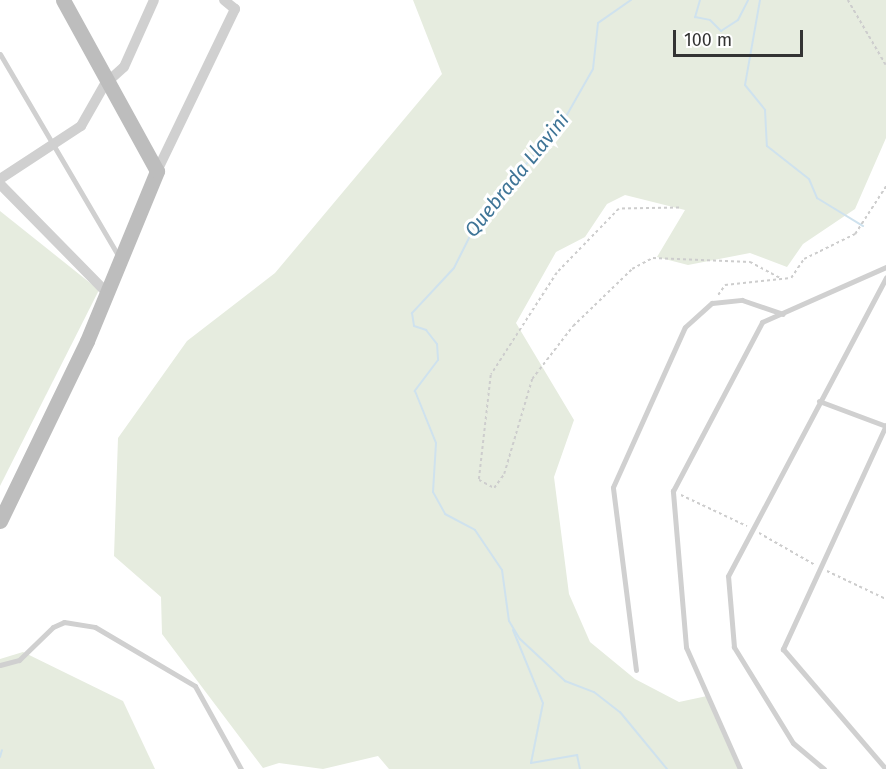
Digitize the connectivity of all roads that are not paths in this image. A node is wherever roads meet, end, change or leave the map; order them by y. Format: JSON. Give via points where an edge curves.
{"nodes":[{"id":1,"x":63,"y":0,"type":"edge"},
{"id":2,"x":154,"y":0,"type":"edge"},
{"id":3,"x":224,"y":0,"type":"edge"},
{"id":4,"x":0,"y":54,"type":"edge"},
{"id":5,"x":105,"y":84,"type":"junction"},
{"id":6,"x":51,"y":146,"type":"junction"},
{"id":7,"x":157,"y":171,"type":"junction"},
{"id":8,"x":0,"y":179,"type":"edge"},
{"id":9,"x":0,"y":184,"type":"edge"},
{"id":10,"x":120,"y":259,"type":"junction"},
{"id":11,"x":886,"y":267,"type":"edge"},
{"id":12,"x":886,"y":277,"type":"edge"},
{"id":13,"x":106,"y":292,"type":"junction"},
{"id":14,"x":783,"y":314,"type":"junction"},
{"id":15,"x":819,"y":401,"type":"junction"},
{"id":16,"x":886,"y":425,"type":"edge"},
{"id":17,"x":0,"y":521,"type":"edge"},
{"id":18,"x":0,"y":665,"type":"edge"},
{"id":19,"x":636,"y":670,"type":"dead end"},
{"id":20,"x":241,"y":769,"type":"edge"},
{"id":21,"x":740,"y":769,"type":"edge"},
{"id":22,"x":824,"y":769,"type":"edge"},
{"id":23,"x":886,"y":769,"type":"edge"}],
"edges":[{"from":1,"to":5,"type":"street"},
{"from":2,"to":5,"type":"street","via":[[124,67]]},
{"from":3,"to":7,"type":"street","via":[[235,9]]},
{"from":4,"to":6,"type":"lane"},
{"from":5,"to":6,"type":"street","via":[[81,126]]},
{"from":5,"to":7,"type":"street"},
{"from":6,"to":8,"type":"street"},
{"from":6,"to":10,"type":"lane"},
{"from":7,"to":10,"type":"street"},
{"from":9,"to":13,"type":"street"},
{"from":10,"to":13,"type":"street"},
{"from":11,"to":14,"type":"lane"},
{"from":12,"to":15,"type":"lane"},
{"from":13,"to":17,"type":"street"},
{"from":14,"to":19,"type":"lane","via":[[742,300],[712,303],[685,327],[613,487]]},
{"from":14,"to":21,"type":"lane","via":[[762,322],[673,491],[686,647]]},
{"from":15,"to":16,"type":"lane"},
{"from":15,"to":22,"type":"lane","via":[[728,576],[734,647],[793,743]]},
{"from":16,"to":23,"type":"lane","via":[[783,649]]},
{"from":18,"to":20,"type":"lane","via":[[18,660],[53,627],[78,622],[95,627],[195,686]]}]}
